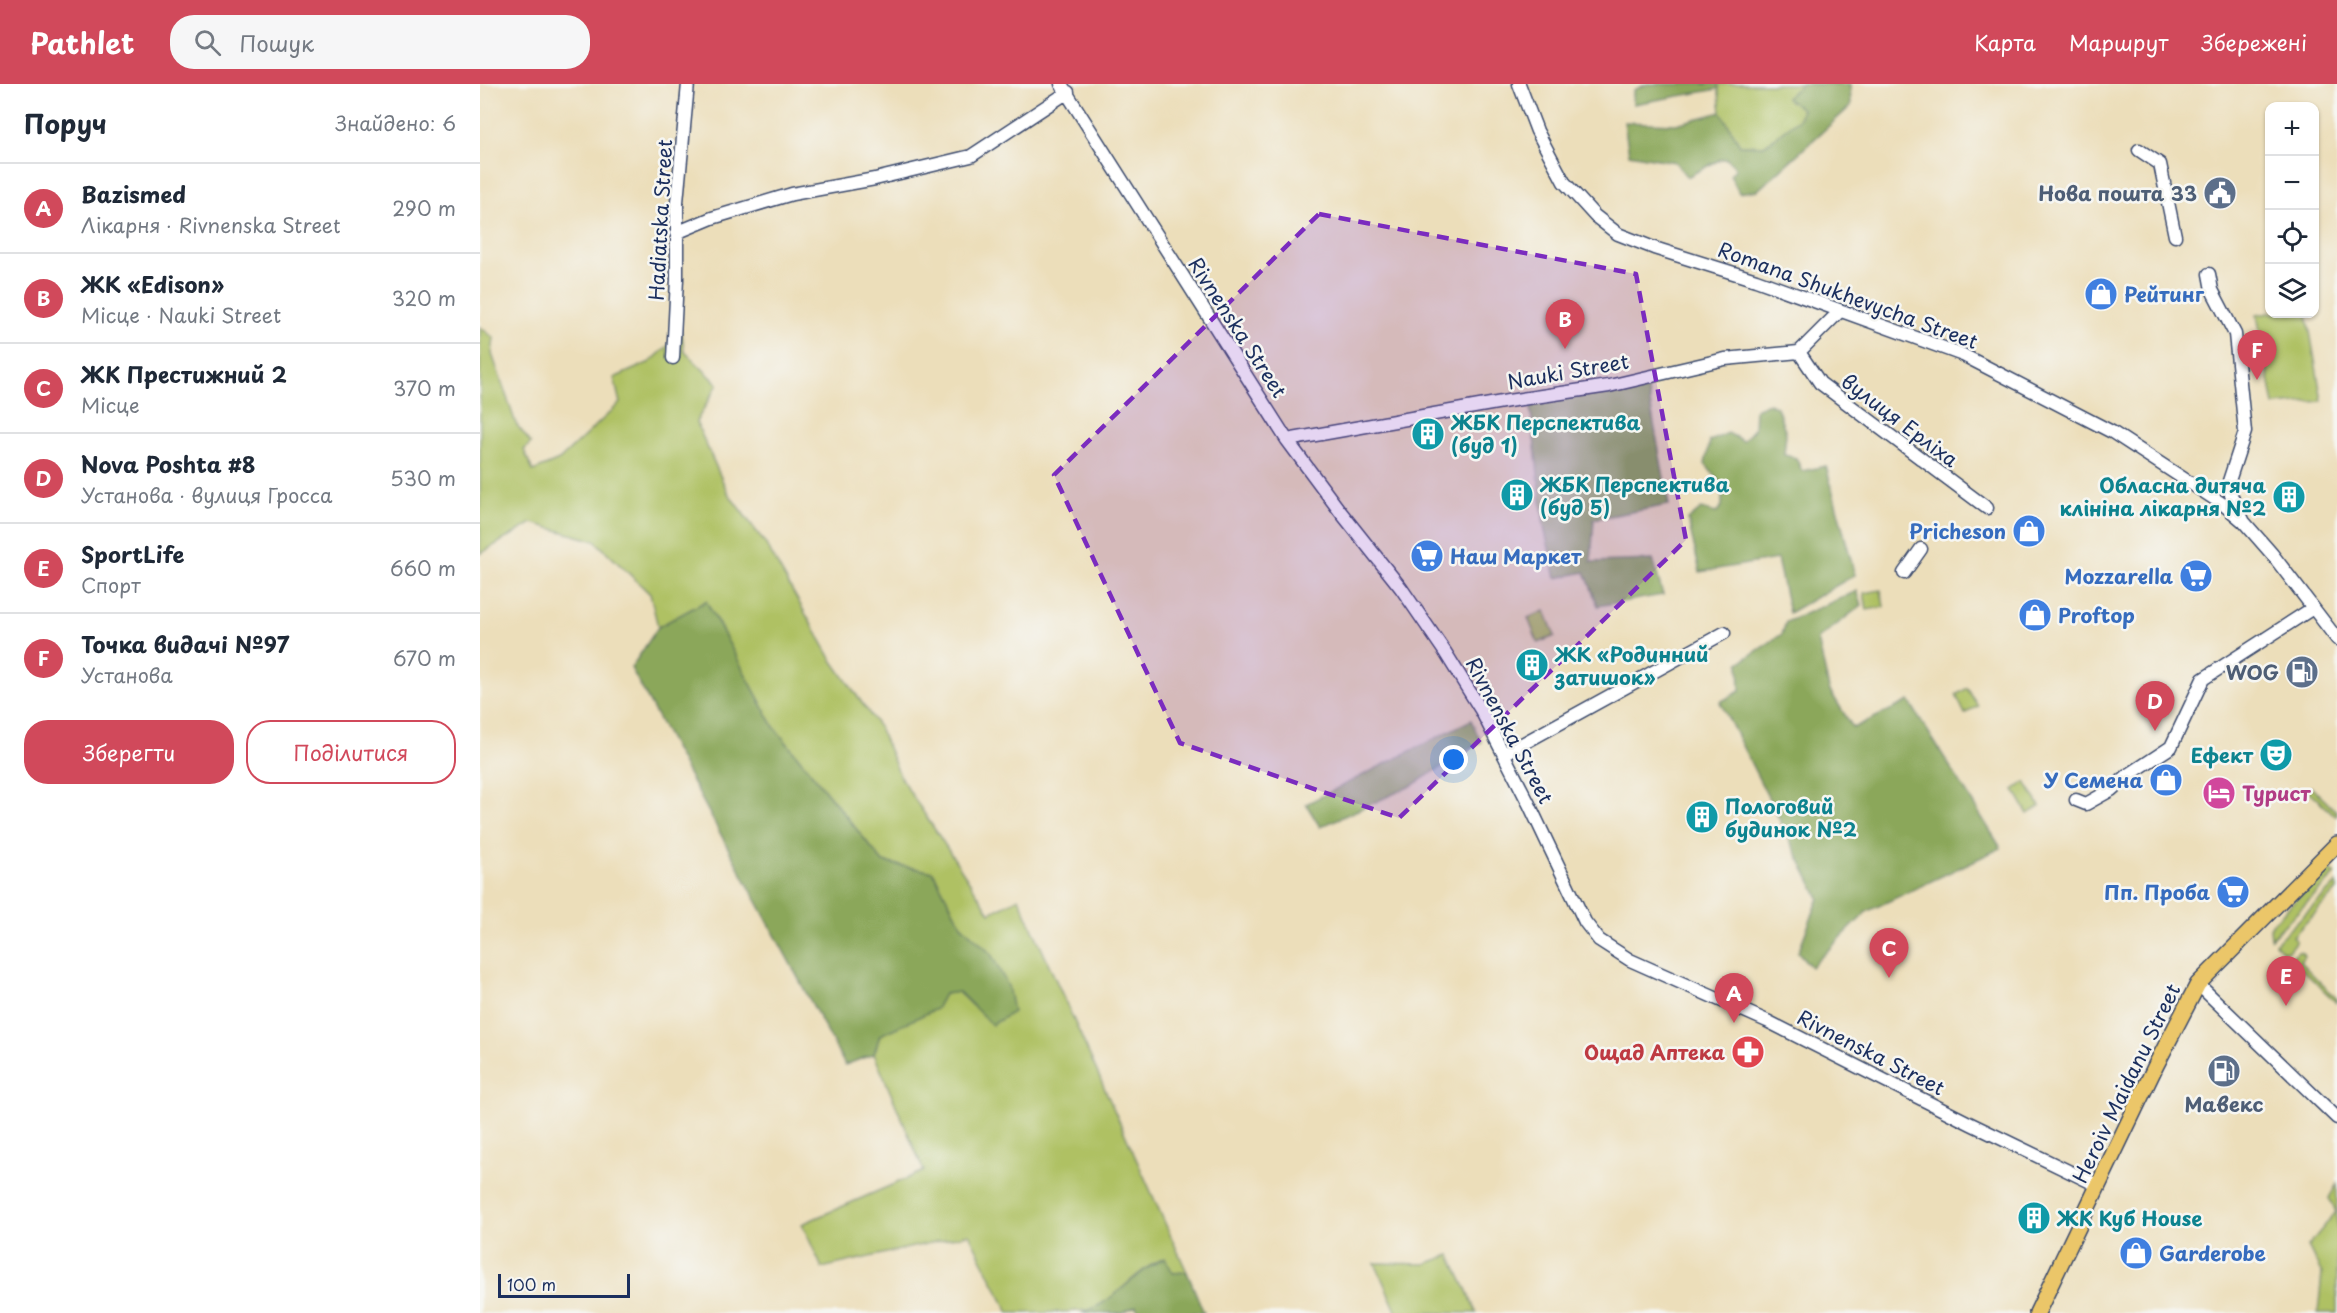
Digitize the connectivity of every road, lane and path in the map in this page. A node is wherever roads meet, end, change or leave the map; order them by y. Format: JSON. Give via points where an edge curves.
{"nodes":[{"id":1,"x":688,"y":84,"type":"edge"},
{"id":2,"x":1519,"y":84,"type":"edge"},
{"id":3,"x":1065,"y":88,"type":"edge"},
{"id":4,"x":2139,"y":150,"type":"dead end"},
{"id":5,"x":676,"y":233,"type":"junction"},
{"id":6,"x":2175,"y":236,"type":"dead end"},
{"id":7,"x":2209,"y":274,"type":"dead end"},
{"id":8,"x":1840,"y":311,"type":"junction"},
{"id":9,"x":1799,"y":352,"type":"junction"},
{"id":10,"x":673,"y":358,"type":"dead end"},
{"id":11,"x":1287,"y":440,"type":"junction"},
{"id":12,"x":1987,"y":508,"type":"dead end"},
{"id":13,"x":2244,"y":522,"type":"junction"},
{"id":14,"x":1921,"y":549,"type":"dead end"},
{"id":15,"x":1904,"y":573,"type":"dead end"},
{"id":16,"x":2313,"y":608,"type":"junction"},
{"id":17,"x":1724,"y":633,"type":"dead end"},
{"id":18,"x":2337,"y":639,"type":"edge"},
{"id":19,"x":1504,"y":754,"type":"junction"},
{"id":20,"x":2076,"y":800,"type":"dead end"},
{"id":21,"x":2337,"y":844,"type":"edge"},
{"id":22,"x":2198,"y":984,"type":"junction"},
{"id":23,"x":2337,"y":1118,"type":"edge"},
{"id":24,"x":2099,"y":1186,"type":"junction"},
{"id":25,"x":2037,"y":1313,"type":"edge"}],
"edges":[{"from":1,"to":5,"type":"street","name":"Hadiatska Street"},
{"from":2,"to":8,"type":"street","name":"Romana Shukhevycha Street","via":[[1537,131],[1564,182],[1618,234]]},
{"from":3,"to":5,"type":"street","via":[[970,156],[792,194]]},
{"from":3,"to":11,"type":"street","name":"Rivnenska Street"},
{"from":4,"to":6,"type":"street","via":[[2160,164]]},
{"from":5,"to":10,"type":"street","name":"Hadiatska Street"},
{"from":7,"to":13,"type":"street","via":[[2212,290],[2235,334],[2245,432],[2229,481]]},
{"from":8,"to":9,"type":"street"},
{"from":8,"to":13,"type":"street","name":"Romana Shukhevycha Street","via":[[1963,355],[2100,425]]},
{"from":9,"to":11,"type":"street","name":"Nauki Street","via":[[1725,359],[1609,386]]},
{"from":9,"to":12,"type":"street","name":"вулиця Ерліха","via":[[1820,383]]},
{"from":11,"to":19,"type":"street","name":"Rivnenska Street","via":[[1401,588],[1481,710]]},
{"from":13,"to":16,"type":"street"},
{"from":14,"to":15,"type":"street"},
{"from":16,"to":18,"type":"street"},
{"from":16,"to":20,"type":"street","via":[[2203,679],[2171,747],[2086,804]]},
{"from":17,"to":19,"type":"street"},
{"from":19,"to":24,"type":"street","name":"Rivnenska Street","via":[[1585,922],[1599,940],[1630,960],[1767,1021]]},
{"from":21,"to":22,"type":"main road","name":"Heroiv Maidanu Street"},
{"from":22,"to":23,"type":"street"},
{"from":22,"to":24,"type":"main road","name":"Heroiv Maidanu Street"},
{"from":24,"to":25,"type":"main road","name":"Heroiv Maidanu Street"}]}
